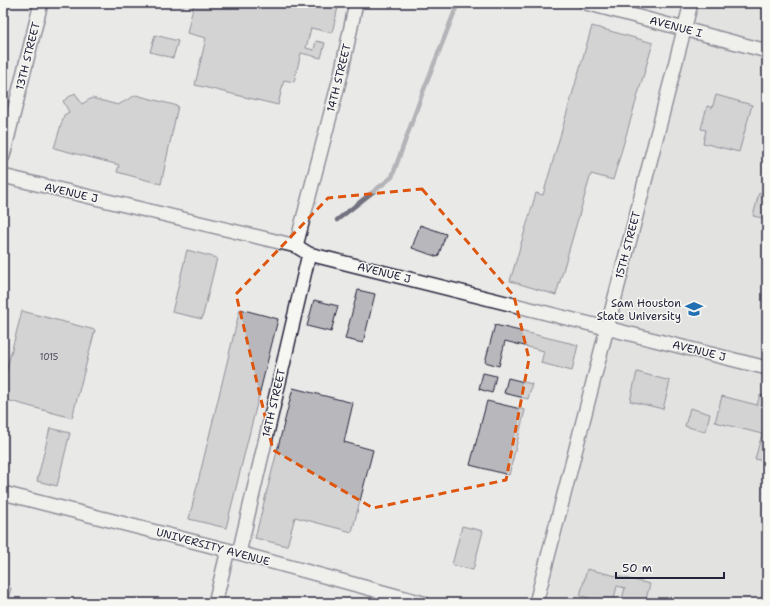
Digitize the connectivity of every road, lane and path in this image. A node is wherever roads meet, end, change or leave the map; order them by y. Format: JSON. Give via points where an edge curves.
{"nodes":[{"id":1,"x":41,"y":3,"type":"edge"},
{"id":2,"x":356,"y":3,"type":"edge"},
{"id":3,"x":586,"y":3,"type":"edge"},
{"id":4,"x":691,"y":3,"type":"edge"},
{"id":5,"x":684,"y":29,"type":"junction"},
{"id":6,"x":767,"y":51,"type":"edge"},
{"id":7,"x":5,"y":142,"type":"edge"},
{"id":8,"x":3,"y":156,"type":"edge"},
{"id":9,"x":3,"y":176,"type":"edge"},
{"id":10,"x":296,"y":246,"type":"junction"},
{"id":11,"x":310,"y":254,"type":"junction"},
{"id":12,"x":606,"y":328,"type":"junction"},
{"id":13,"x":767,"y":368,"type":"edge"},
{"id":14,"x":3,"y":493,"type":"edge"},
{"id":15,"x":233,"y":551,"type":"junction"},
{"id":16,"x":215,"y":603,"type":"edge"},
{"id":17,"x":423,"y":603,"type":"edge"},
{"id":18,"x":536,"y":603,"type":"edge"}],
"edges":[{"from":1,"to":7,"type":"street","name":"13TH STREET"},
{"from":2,"to":10,"type":"street","name":"14TH STREET","via":[[341,74]]},
{"from":3,"to":5,"type":"street","name":"AVENUE I"},
{"from":4,"to":5,"type":"street","name":"15TH STREET"},
{"from":5,"to":6,"type":"street","name":"AVENUE I"},
{"from":5,"to":12,"type":"street","name":"15TH STREET"},
{"from":7,"to":8,"type":"street","name":"13TH STREET"},
{"from":9,"to":10,"type":"street","name":"AVENUE J"},
{"from":10,"to":11,"type":"street","name":"AVENUE J"},
{"from":11,"to":12,"type":"street","name":"AVENUE J"},
{"from":11,"to":15,"type":"street","name":"14TH STREET"},
{"from":12,"to":13,"type":"street","name":"AVENUE J"},
{"from":12,"to":18,"type":"street","name":"15TH STREET"},
{"from":14,"to":15,"type":"street","name":"UNIVERSITY AVENUE"},
{"from":15,"to":16,"type":"street","name":"14TH STREET"},
{"from":15,"to":17,"type":"street","name":"UNIVERSITY AVENUE"}]}
